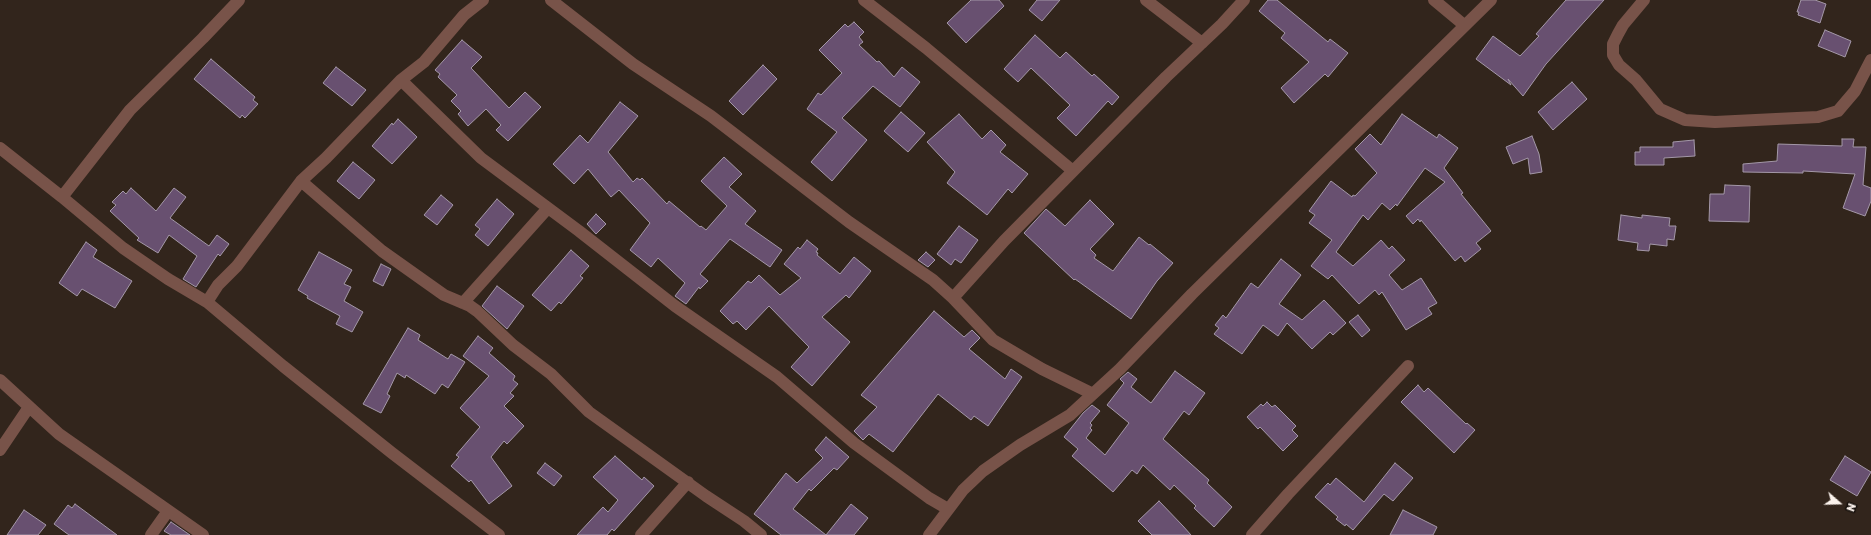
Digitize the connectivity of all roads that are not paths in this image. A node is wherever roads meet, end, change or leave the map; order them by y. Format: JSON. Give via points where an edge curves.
{"nodes":[{"id":1,"x":239,"y":0,"type":"edge"},
{"id":2,"x":483,"y":0,"type":"edge"},
{"id":3,"x":552,"y":0,"type":"edge"},
{"id":4,"x":864,"y":0,"type":"edge"},
{"id":5,"x":1146,"y":0,"type":"edge"},
{"id":6,"x":1244,"y":0,"type":"edge"},
{"id":7,"x":1434,"y":0,"type":"edge"},
{"id":8,"x":1491,"y":0,"type":"edge"},
{"id":9,"x":1644,"y":0,"type":"edge"},
{"id":10,"x":1464,"y":24,"type":"junction"},
{"id":11,"x":1202,"y":43,"type":"junction"},
{"id":12,"x":1871,"y":60,"type":"edge"},
{"id":13,"x":401,"y":80,"type":"junction"},
{"id":14,"x":0,"y":148,"type":"edge"},
{"id":15,"x":1073,"y":171,"type":"junction"},
{"id":16,"x":301,"y":181,"type":"junction"},
{"id":17,"x":62,"y":197,"type":"junction"},
{"id":18,"x":548,"y":208,"type":"junction"},
{"id":19,"x":953,"y":298,"type":"junction"},
{"id":20,"x":207,"y":302,"type":"junction"},
{"id":21,"x":463,"y":303,"type":"junction"},
{"id":22,"x":1408,"y":366,"type":"dead end"},
{"id":23,"x":0,"y":380,"type":"edge"},
{"id":24,"x":1093,"y":394,"type":"junction"},
{"id":25,"x":30,"y":408,"type":"junction"},
{"id":26,"x":0,"y":450,"type":"edge"},
{"id":27,"x":688,"y":482,"type":"junction"},
{"id":28,"x":948,"y":509,"type":"junction"},
{"id":29,"x":168,"y":511,"type":"junction"},
{"id":30,"x":151,"y":535,"type":"edge"},
{"id":31,"x":203,"y":535,"type":"edge"},
{"id":32,"x":499,"y":535,"type":"edge"},
{"id":33,"x":641,"y":535,"type":"edge"},
{"id":34,"x":762,"y":535,"type":"edge"},
{"id":35,"x":929,"y":535,"type":"edge"},
{"id":36,"x":1252,"y":535,"type":"edge"}],
"edges":[{"from":1,"to":17,"type":"street","via":[[130,110]]},
{"from":2,"to":13,"type":"street","via":[[464,15],[424,62]]},
{"from":3,"to":19,"type":"street","via":[[633,64],[711,116],[849,222],[933,280]]},
{"from":4,"to":15,"type":"street","via":[[926,48]]},
{"from":5,"to":11,"type":"street"},
{"from":6,"to":11,"type":"street"},
{"from":7,"to":10,"type":"street"},
{"from":8,"to":10,"type":"street"},
{"from":9,"to":12,"type":"street","via":[[1618,34],[1613,44],[1613,55],[1619,65],[1636,80],[1660,109],[1685,120],[1776,120],[1818,117],[1838,111],[1855,91]]},
{"from":10,"to":24,"type":"street"},
{"from":11,"to":15,"type":"street"},
{"from":13,"to":16,"type":"street"},
{"from":13,"to":18,"type":"street","via":[[481,158]]},
{"from":14,"to":17,"type":"street"},
{"from":15,"to":19,"type":"street","via":[[1004,241]]},
{"from":16,"to":20,"type":"street"},
{"from":16,"to":21,"type":"street","via":[[382,251],[444,295]]},
{"from":17,"to":20,"type":"street","via":[[122,248],[168,280]]},
{"from":18,"to":21,"type":"street"},
{"from":18,"to":28,"type":"street","via":[[675,306],[777,377],[854,443]]},
{"from":19,"to":24,"type":"street","via":[[993,340],[1042,369]]},
{"from":20,"to":32,"type":"street","via":[[289,371]]},
{"from":21,"to":27,"type":"street","via":[[477,310],[513,345],[551,374],[589,412]]},
{"from":22,"to":36,"type":"street"},
{"from":23,"to":25,"type":"street"},
{"from":24,"to":28,"type":"street","via":[[1070,415],[983,471],[962,490]]},
{"from":25,"to":26,"type":"street"},
{"from":25,"to":29,"type":"street","via":[[59,434]]},
{"from":27,"to":33,"type":"street"},
{"from":27,"to":34,"type":"street"},
{"from":28,"to":35,"type":"street"},
{"from":29,"to":30,"type":"street"},
{"from":29,"to":31,"type":"street"}]}
